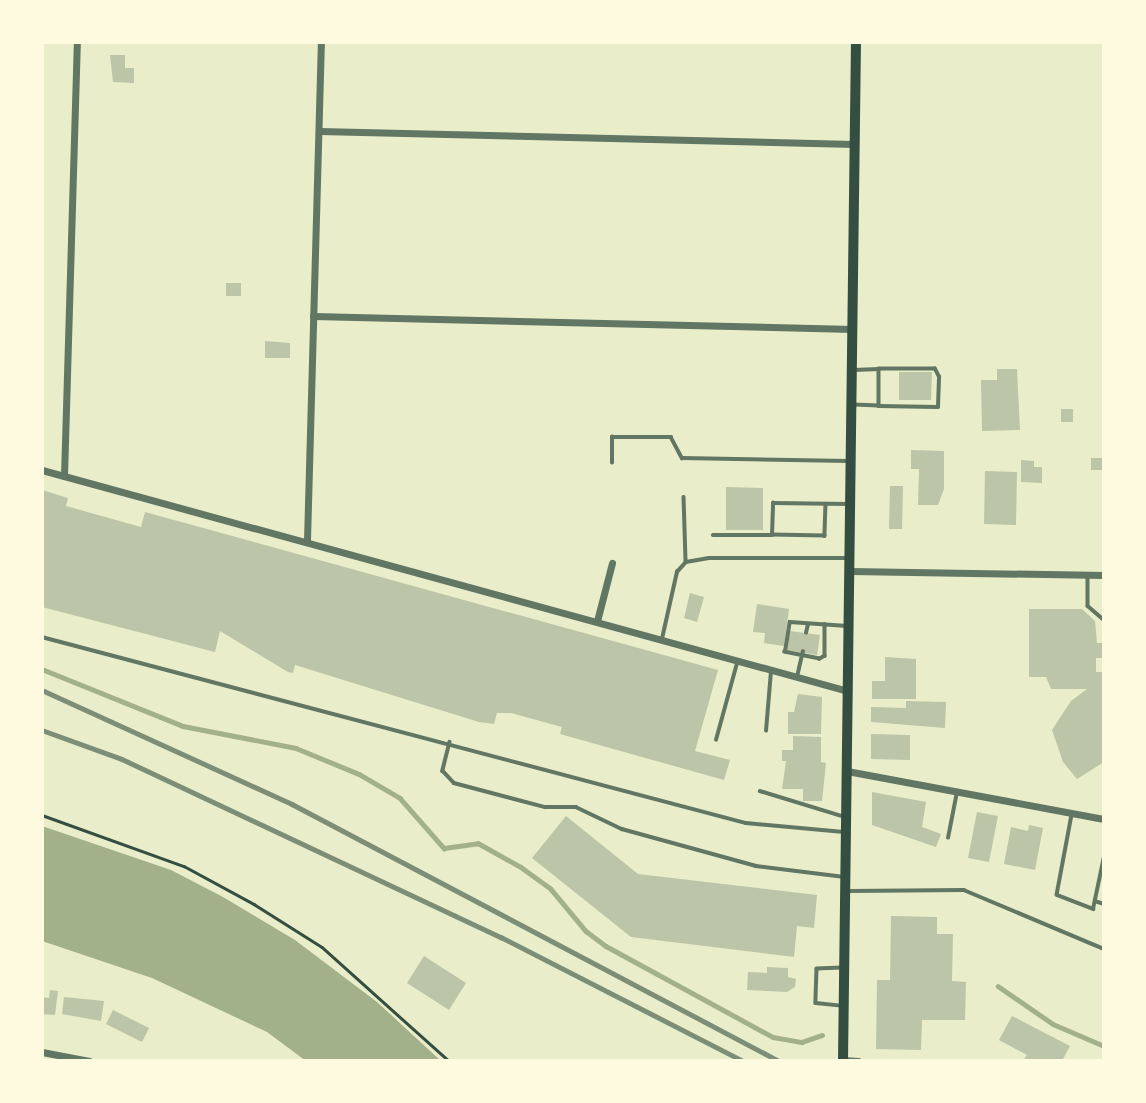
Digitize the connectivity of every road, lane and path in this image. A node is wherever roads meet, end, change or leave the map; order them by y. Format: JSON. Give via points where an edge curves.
{"nodes":[{"id":1,"x":78,"y":42,"type":"edge"},
{"id":2,"x":321,"y":42,"type":"edge"},
{"id":3,"x":856,"y":42,"type":"edge"},
{"id":4,"x":319,"y":131,"type":"junction"},
{"id":5,"x":855,"y":144,"type":"junction"},
{"id":6,"x":313,"y":316,"type":"junction"},
{"id":7,"x":852,"y":329,"type":"junction"},
{"id":8,"x":880,"y":369,"type":"junction"},
{"id":9,"x":852,"y":370,"type":"junction"},
{"id":10,"x":852,"y":405,"type":"junction"},
{"id":11,"x":879,"y":406,"type":"junction"},
{"id":12,"x":851,"y":461,"type":"junction"},
{"id":13,"x":612,"y":463,"type":"dead end"},
{"id":14,"x":42,"y":470,"type":"edge"},
{"id":15,"x":64,"y":476,"type":"junction"},
{"id":16,"x":684,"y":497,"type":"dead end"},
{"id":17,"x":825,"y":504,"type":"junction"},
{"id":18,"x":850,"y":504,"type":"junction"},
{"id":19,"x":713,"y":535,"type":"dead end"},
{"id":20,"x":772,"y":535,"type":"junction"},
{"id":21,"x":307,"y":540,"type":"junction"},
{"id":22,"x":849,"y":558,"type":"junction"},
{"id":23,"x":686,"y":562,"type":"junction"},
{"id":24,"x":612,"y":563,"type":"dead end"},
{"id":25,"x":850,"y":571,"type":"junction"},
{"id":26,"x":1088,"y":574,"type":"junction"},
{"id":27,"x":1104,"y":575,"type":"edge"},
{"id":28,"x":1104,"y":620,"type":"edge"},
{"id":29,"x":597,"y":621,"type":"junction"},
{"id":30,"x":808,"y":624,"type":"junction"},
{"id":31,"x":825,"y":624,"type":"junction"},
{"id":32,"x":849,"y":626,"type":"junction"},
{"id":33,"x":806,"y":633,"type":"dead end"},
{"id":34,"x":42,"y":637,"type":"edge"},
{"id":35,"x":662,"y":639,"type":"junction"},
{"id":36,"x":802,"y":654,"type":"junction"},
{"id":37,"x":737,"y":661,"type":"junction"},
{"id":38,"x":771,"y":670,"type":"junction"},
{"id":39,"x":797,"y":677,"type":"junction"},
{"id":40,"x":848,"y":691,"type":"junction"},
{"id":41,"x":766,"y":732,"type":"dead end"},
{"id":42,"x":716,"y":740,"type":"dead end"},
{"id":43,"x":451,"y":742,"type":"junction"},
{"id":44,"x":847,"y":771,"type":"junction"},
{"id":45,"x":760,"y":791,"type":"dead end"},
{"id":46,"x":957,"y":792,"type":"junction"},
{"id":47,"x":1072,"y":813,"type":"junction"},
{"id":48,"x":42,"y":815,"type":"edge"},
{"id":49,"x":846,"y":818,"type":"junction"},
{"id":50,"x":1104,"y":819,"type":"edge"},
{"id":51,"x":846,"y":832,"type":"junction"},
{"id":52,"x":948,"y":838,"type":"dead end"},
{"id":53,"x":1104,"y":857,"type":"edge"},
{"id":54,"x":846,"y":877,"type":"junction"},
{"id":55,"x":846,"y":891,"type":"junction"},
{"id":56,"x":1095,"y":901,"type":"junction"},
{"id":57,"x":1104,"y":904,"type":"edge"},
{"id":58,"x":1102,"y":948,"type":"dead end"},
{"id":59,"x":844,"y":968,"type":"junction"},
{"id":60,"x":843,"y":1006,"type":"junction"},
{"id":61,"x":42,"y":1052,"type":"edge"},
{"id":62,"x":89,"y":1061,"type":"edge"},
{"id":63,"x":449,"y":1061,"type":"edge"},
{"id":64,"x":843,"y":1061,"type":"edge"},
{"id":65,"x":858,"y":1061,"type":"edge"}],
"edges":[{"from":1,"to":15,"type":"street"},
{"from":2,"to":4,"type":"street"},
{"from":3,"to":5,"type":"main road"},
{"from":4,"to":5,"type":"street"},
{"from":4,"to":6,"type":"street"},
{"from":5,"to":7,"type":"main road"},
{"from":6,"to":7,"type":"street"},
{"from":6,"to":21,"type":"street"},
{"from":7,"to":9,"type":"main road"},
{"from":8,"to":9,"type":"lane"},
{"from":8,"to":11,"type":"lane"},
{"from":8,"to":11,"type":"lane","via":[[935,369],[939,377],[938,407]]},
{"from":9,"to":10,"type":"main road"},
{"from":10,"to":11,"type":"lane"},
{"from":10,"to":12,"type":"main road"},
{"from":12,"to":13,"type":"lane","via":[[682,458],[671,438],[612,437]]},
{"from":12,"to":18,"type":"main road"},
{"from":14,"to":15,"type":"street"},
{"from":15,"to":21,"type":"street"},
{"from":16,"to":23,"type":"lane"},
{"from":17,"to":18,"type":"lane"},
{"from":17,"to":20,"type":"lane","via":[[773,503]]},
{"from":17,"to":20,"type":"lane","via":[[825,536]]},
{"from":18,"to":22,"type":"main road"},
{"from":19,"to":20,"type":"lane"},
{"from":21,"to":29,"type":"street"},
{"from":22,"to":23,"type":"lane"},
{"from":22,"to":25,"type":"main road"},
{"from":23,"to":35,"type":"lane","via":[[677,572]]},
{"from":24,"to":29,"type":"street"},
{"from":25,"to":26,"type":"street"},
{"from":25,"to":32,"type":"main road"},
{"from":26,"to":27,"type":"street"},
{"from":26,"to":28,"type":"lane","via":[[1088,606],[1098,620]]},
{"from":29,"to":35,"type":"street"},
{"from":30,"to":31,"type":"lane"},
{"from":30,"to":33,"type":"lane"},
{"from":30,"to":36,"type":"lane","via":[[790,622],[785,652]]},
{"from":31,"to":32,"type":"lane"},
{"from":31,"to":36,"type":"lane","via":[[825,656]]},
{"from":32,"to":40,"type":"main road"},
{"from":34,"to":43,"type":"lane"},
{"from":35,"to":37,"type":"street"},
{"from":36,"to":39,"type":"lane"},
{"from":37,"to":38,"type":"street"},
{"from":37,"to":42,"type":"lane"},
{"from":38,"to":39,"type":"street"},
{"from":38,"to":41,"type":"lane"},
{"from":39,"to":40,"type":"street"},
{"from":40,"to":44,"type":"main road"},
{"from":43,"to":51,"type":"lane","via":[[746,823]]},
{"from":43,"to":54,"type":"lane","via":[[443,771],[454,783],[545,807],[576,807],[622,829],[756,866]]},
{"from":44,"to":46,"type":"street"},
{"from":44,"to":49,"type":"main road"},
{"from":45,"to":49,"type":"lane"},
{"from":46,"to":47,"type":"street"},
{"from":46,"to":52,"type":"lane"},
{"from":47,"to":50,"type":"street"},
{"from":47,"to":56,"type":"lane","via":[[1056,895],[1093,909]]},
{"from":48,"to":63,"type":"path","via":[[184,866],[254,904],[322,947]]},
{"from":49,"to":51,"type":"main road"},
{"from":51,"to":54,"type":"main road"},
{"from":53,"to":56,"type":"lane"},
{"from":54,"to":55,"type":"main road"},
{"from":55,"to":58,"type":"lane","via":[[964,890]]},
{"from":55,"to":59,"type":"main road"},
{"from":56,"to":57,"type":"lane"},
{"from":59,"to":60,"type":"main road"},
{"from":59,"to":60,"type":"lane","via":[[817,969],[816,1003]]},
{"from":60,"to":64,"type":"main road"},
{"from":61,"to":62,"type":"street"},
{"from":64,"to":65,"type":"street"}]}
